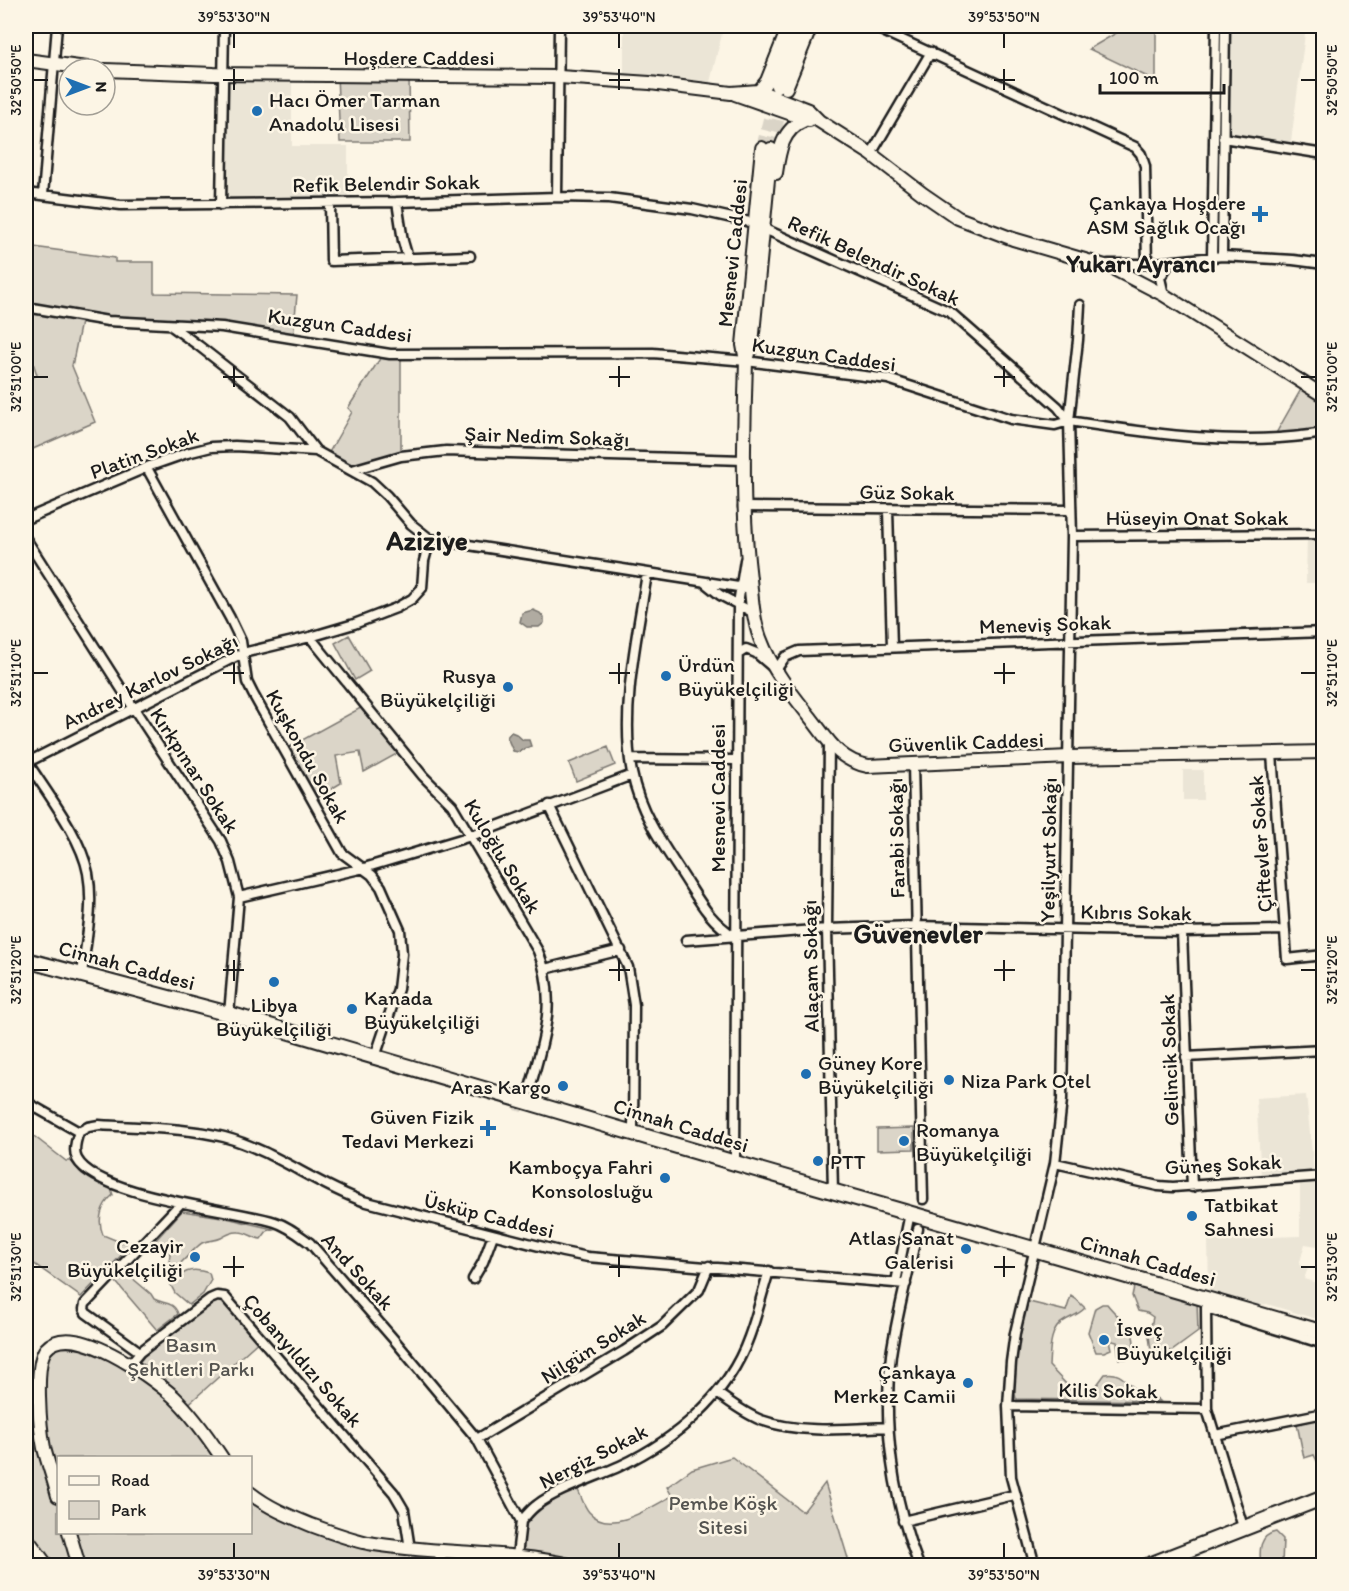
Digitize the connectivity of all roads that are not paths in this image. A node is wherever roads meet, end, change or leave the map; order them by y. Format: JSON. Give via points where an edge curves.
{"nodes":[{"id":1,"x":57,"y":26,"type":"edge"},
{"id":2,"x":224,"y":26,"type":"edge"},
{"id":3,"x":559,"y":26,"type":"edge"},
{"id":4,"x":789,"y":26,"type":"edge"},
{"id":5,"x":801,"y":26,"type":"edge"},
{"id":6,"x":811,"y":26,"type":"edge"},
{"id":7,"x":872,"y":26,"type":"edge"},
{"id":8,"x":1216,"y":26,"type":"edge"},
{"id":9,"x":1225,"y":26,"type":"edge"},
{"id":10,"x":931,"y":51,"type":"junction"},
{"id":11,"x":26,"y":60,"type":"edge"},
{"id":12,"x":54,"y":64,"type":"junction"},
{"id":13,"x":57,"y":64,"type":"edge"},
{"id":14,"x":117,"y":71,"type":"edge"},
{"id":15,"x":223,"y":75,"type":"junction"},
{"id":16,"x":559,"y":77,"type":"junction"},
{"id":17,"x":777,"y":85,"type":"junction"},
{"id":18,"x":759,"y":91,"type":"junction"},
{"id":19,"x":731,"y":93,"type":"junction"},
{"id":20,"x":805,"y":120,"type":"junction"},
{"id":21,"x":819,"y":121,"type":"junction"},
{"id":22,"x":1223,"y":138,"type":"junction"},
{"id":23,"x":871,"y":154,"type":"junction"},
{"id":24,"x":1323,"y":154,"type":"edge"},
{"id":25,"x":26,"y":193,"type":"edge"},
{"id":26,"x":43,"y":195,"type":"junction"},
{"id":27,"x":557,"y":197,"type":"junction"},
{"id":28,"x":397,"y":202,"type":"junction"},
{"id":29,"x":330,"y":203,"type":"junction"},
{"id":30,"x":221,"y":205,"type":"junction"},
{"id":31,"x":750,"y":222,"type":"junction"},
{"id":32,"x":769,"y":231,"type":"junction"},
{"id":33,"x":759,"y":253,"type":"junction"},
{"id":34,"x":470,"y":256,"type":"dead end"},
{"id":35,"x":1222,"y":256,"type":"junction"},
{"id":36,"x":1212,"y":257,"type":"junction"},
{"id":37,"x":408,"y":258,"type":"junction"},
{"id":38,"x":1170,"y":262,"type":"junction"},
{"id":39,"x":1147,"y":264,"type":"junction"},
{"id":40,"x":1323,"y":264,"type":"edge"},
{"id":41,"x":1104,"y":265,"type":"junction"},
{"id":42,"x":1164,"y":295,"type":"junction"},
{"id":43,"x":1080,"y":305,"type":"dead end"},
{"id":44,"x":26,"y":307,"type":"edge"},
{"id":45,"x":170,"y":325,"type":"junction"},
{"id":46,"x":746,"y":361,"type":"junction"},
{"id":47,"x":1323,"y":396,"type":"edge"},
{"id":48,"x":1069,"y":421,"type":"junction"},
{"id":49,"x":1323,"y":433,"type":"edge"},
{"id":50,"x":316,"y":451,"type":"junction"},
{"id":51,"x":744,"y":460,"type":"junction"},
{"id":52,"x":147,"y":468,"type":"junction"},
{"id":53,"x":352,"y":470,"type":"junction"},
{"id":54,"x":743,"y":507,"type":"junction"},
{"id":55,"x":888,"y":510,"type":"junction"},
{"id":56,"x":1071,"y":510,"type":"junction"},
{"id":57,"x":26,"y":519,"type":"edge"},
{"id":58,"x":1323,"y":534,"type":"edge"},
{"id":59,"x":1072,"y":536,"type":"junction"},
{"id":60,"x":26,"y":539,"type":"edge"},
{"id":61,"x":430,"y":539,"type":"junction"},
{"id":62,"x":747,"y":553,"type":"joint"},
{"id":63,"x":646,"y":574,"type":"junction"},
{"id":64,"x":705,"y":583,"type":"junction"},
{"id":65,"x":745,"y":588,"type":"junction"},
{"id":66,"x":738,"y":604,"type":"junction"},
{"id":67,"x":754,"y":613,"type":"junction"},
{"id":68,"x":1323,"y":633,"type":"edge"},
{"id":69,"x":310,"y":637,"type":"junction"},
{"id":70,"x":1070,"y":642,"type":"junction"},
{"id":71,"x":892,"y":647,"type":"junction"},
{"id":72,"x":243,"y":653,"type":"junction"},
{"id":73,"x":738,"y":654,"type":"junction"},
{"id":74,"x":776,"y":670,"type":"junction"},
{"id":75,"x":133,"y":707,"type":"junction"},
{"id":76,"x":829,"y":742,"type":"junction"},
{"id":77,"x":1323,"y":752,"type":"edge"},
{"id":78,"x":1272,"y":754,"type":"junction"},
{"id":79,"x":1069,"y":757,"type":"junction"},
{"id":80,"x":630,"y":759,"type":"junction"},
{"id":81,"x":736,"y":760,"type":"junction"},
{"id":82,"x":26,"y":762,"type":"edge"},
{"id":83,"x":913,"y":764,"type":"junction"},
{"id":84,"x":632,"y":775,"type":"junction"},
{"id":85,"x":549,"y":805,"type":"junction"},
{"id":86,"x":471,"y":836,"type":"junction"},
{"id":87,"x":364,"y":868,"type":"junction"},
{"id":88,"x":239,"y":897,"type":"junction"},
{"id":89,"x":915,"y":926,"type":"junction"},
{"id":90,"x":1065,"y":928,"type":"junction"},
{"id":91,"x":827,"y":929,"type":"junction"},
{"id":92,"x":1285,"y":930,"type":"junction"},
{"id":93,"x":1182,"y":932,"type":"junction"},
{"id":94,"x":736,"y":937,"type":"junction"},
{"id":95,"x":686,"y":940,"type":"dead end"},
{"id":96,"x":621,"y":950,"type":"junction"},
{"id":97,"x":1323,"y":955,"type":"edge"},
{"id":98,"x":26,"y":960,"type":"edge"},
{"id":99,"x":545,"y":969,"type":"junction"},
{"id":100,"x":82,"y":974,"type":"junction"},
{"id":101,"x":229,"y":1014,"type":"junction"},
{"id":102,"x":1323,"y":1050,"type":"edge"},
{"id":103,"x":375,"y":1057,"type":"junction"},
{"id":104,"x":1186,"y":1057,"type":"junction"},
{"id":105,"x":526,"y":1101,"type":"junction"},
{"id":106,"x":26,"y":1102,"type":"edge"},
{"id":107,"x":79,"y":1132,"type":"junction"},
{"id":108,"x":633,"y":1133,"type":"junction"},
{"id":109,"x":735,"y":1163,"type":"junction"},
{"id":110,"x":1054,"y":1163,"type":"junction"},
{"id":111,"x":1323,"y":1176,"type":"edge"},
{"id":112,"x":1192,"y":1187,"type":"junction"},
{"id":113,"x":833,"y":1191,"type":"junction"},
{"id":114,"x":922,"y":1199,"type":"tunnel mouth"},
{"id":115,"x":180,"y":1204,"type":"junction"},
{"id":116,"x":910,"y":1213,"type":"junction"},
{"id":117,"x":918,"y":1229,"type":"tunnel mouth"},
{"id":118,"x":493,"y":1234,"type":"junction"},
{"id":119,"x":1034,"y":1249,"type":"junction"},
{"id":120,"x":709,"y":1266,"type":"junction"},
{"id":121,"x":769,"y":1271,"type":"junction"},
{"id":122,"x":473,"y":1278,"type":"dead end"},
{"id":123,"x":896,"y":1282,"type":"junction"},
{"id":124,"x":906,"y":1284,"type":"junction"},
{"id":125,"x":1249,"y":1310,"type":"junction"},
{"id":126,"x":1323,"y":1326,"type":"edge"},
{"id":127,"x":1323,"y":1332,"type":"edge"},
{"id":128,"x":1323,"y":1344,"type":"edge"},
{"id":129,"x":140,"y":1352,"type":"junction"},
{"id":130,"x":129,"y":1364,"type":"junction"},
{"id":131,"x":717,"y":1394,"type":"junction"},
{"id":132,"x":1008,"y":1406,"type":"junction"},
{"id":133,"x":1207,"y":1409,"type":"junction"},
{"id":134,"x":1323,"y":1413,"type":"edge"},
{"id":135,"x":888,"y":1427,"type":"junction"},
{"id":136,"x":1215,"y":1435,"type":"junction"},
{"id":137,"x":477,"y":1439,"type":"junction"},
{"id":138,"x":220,"y":1456,"type":"edge"},
{"id":139,"x":1323,"y":1488,"type":"edge"},
{"id":140,"x":57,"y":1492,"type":"edge"},
{"id":141,"x":252,"y":1494,"type":"edge"},
{"id":142,"x":1014,"y":1495,"type":"junction"},
{"id":143,"x":1323,"y":1497,"type":"edge"},
{"id":144,"x":521,"y":1521,"type":"junction"},
{"id":145,"x":903,"y":1521,"type":"junction"},
{"id":146,"x":1247,"y":1526,"type":"junction"},
{"id":147,"x":69,"y":1534,"type":"edge"},
{"id":148,"x":26,"y":1539,"type":"edge"},
{"id":149,"x":411,"y":1549,"type":"junction"},
{"id":150,"x":437,"y":1551,"type":"junction"},
{"id":151,"x":517,"y":1556,"type":"junction"},
{"id":152,"x":46,"y":1566,"type":"edge"},
{"id":153,"x":79,"y":1566,"type":"edge"},
{"id":154,"x":445,"y":1566,"type":"edge"},
{"id":155,"x":574,"y":1566,"type":"edge"},
{"id":156,"x":919,"y":1566,"type":"edge"},
{"id":157,"x":1035,"y":1566,"type":"edge"},
{"id":158,"x":1147,"y":1566,"type":"edge"}],
"edges":[{"from":1,"to":12,"type":"street"},
{"from":2,"to":15,"type":"street"},
{"from":3,"to":16,"type":"street"},
{"from":4,"to":17,"type":"main road"},
{"from":5,"to":17,"type":"main road"},
{"from":6,"to":17,"type":"main road"},
{"from":7,"to":10,"type":"street"},
{"from":8,"to":36,"type":"street"},
{"from":9,"to":22,"type":"street"},
{"from":10,"to":23,"type":"street"},
{"from":10,"to":39,"type":"street","via":[[1139,151],[1145,166]]},
{"from":11,"to":12,"type":"main road"},
{"from":12,"to":13,"type":"main road"},
{"from":12,"to":26,"type":"street"},
{"from":14,"to":15,"type":"main road","name":"Hoşdere Caddesi"},
{"from":15,"to":16,"type":"main road","name":"Hoşdere Caddesi"},
{"from":15,"to":30,"type":"street"},
{"from":16,"to":19,"type":"main road","name":"Hoşdere Caddesi"},
{"from":16,"to":27,"type":"street"},
{"from":17,"to":18,"type":"main road"},
{"from":18,"to":19,"type":"main road"},
{"from":18,"to":21,"type":"main road","via":[[808,110]]},
{"from":19,"to":20,"type":"main road"},
{"from":20,"to":21,"type":"main road"},
{"from":20,"to":32,"type":"main road","via":[[792,127],[783,142]]},
{"from":21,"to":23,"type":"main road"},
{"from":22,"to":24,"type":"street"},
{"from":22,"to":35,"type":"street"},
{"from":23,"to":41,"type":"main road","via":[[958,218],[1013,239]]},
{"from":25,"to":26,"type":"street","name":"Refik Belendir Sokak"},
{"from":26,"to":30,"type":"street","name":"Refik Belendir Sokak","via":[[121,205]]},
{"from":27,"to":28,"type":"street","name":"Refik Belendir Sokak"},
{"from":27,"to":31,"type":"street","name":"Refik Belendir Sokak","via":[[634,200]]},
{"from":28,"to":29,"type":"street","name":"Refik Belendir Sokak"},
{"from":28,"to":37,"type":"street"},
{"from":29,"to":30,"type":"street","name":"Refik Belendir Sokak"},
{"from":29,"to":37,"type":"street","via":[[331,261]]},
{"from":31,"to":33,"type":"main road","name":"Mesnevi Caddesi","via":[[767,149]]},
{"from":31,"to":46,"type":"main road","name":"Mesnevi Caddesi","via":[[743,345]]},
{"from":32,"to":33,"type":"main road"},
{"from":32,"to":48,"type":"street","name":"Refik Belendir Sokak","via":[[950,312]]},
{"from":33,"to":46,"type":"main road","name":"Mesnevi Caddesi","via":[[752,344]]},
{"from":34,"to":37,"type":"street"},
{"from":35,"to":36,"type":"street"},
{"from":35,"to":40,"type":"street"},
{"from":36,"to":38,"type":"street"},
{"from":38,"to":39,"type":"street"},
{"from":38,"to":42,"type":"street","via":[[1160,278]]},
{"from":39,"to":41,"type":"street"},
{"from":41,"to":42,"type":"main road"},
{"from":42,"to":47,"type":"main road"},
{"from":43,"to":48,"type":"street","name":"Yeşilyurt Sokağı"},
{"from":44,"to":45,"type":"street","name":"Kuzgun Caddesi","via":[[108,321]]},
{"from":45,"to":46,"type":"street","name":"Kuzgun Caddesi","via":[[222,327],[390,354],[653,352]]},
{"from":45,"to":50,"type":"street","via":[[290,417]]},
{"from":46,"to":48,"type":"street","name":"Kuzgun Caddesi","via":[[888,379],[1011,419],[1055,424]]},
{"from":46,"to":51,"type":"main road","name":"Mesnevi Caddesi"},
{"from":48,"to":49,"type":"street","name":"Kuzgun Caddesi","via":[[1196,438],[1247,439]]},
{"from":48,"to":56,"type":"street","name":"Yeşilyurt Sokağı"},
{"from":50,"to":52,"type":"street","name":"Platin Sokak","via":[[211,447]]},
{"from":50,"to":53,"type":"street"},
{"from":51,"to":53,"type":"street","name":"Şair Nedim Sokağı","via":[[446,451],[401,456]]},
{"from":51,"to":54,"type":"main road","name":"Mesnevi Caddesi"},
{"from":52,"to":57,"type":"street","name":"Platin Sokak"},
{"from":52,"to":72,"type":"street","name":"Kuşkondu Sokak","via":[[231,618]]},
{"from":53,"to":61,"type":"street","via":[[380,489]]},
{"from":54,"to":55,"type":"street","name":"Güz Sokak"},
{"from":54,"to":62,"type":"main road","name":"Mesnevi Caddesi"},
{"from":55,"to":56,"type":"street","name":"Güz Sokak"},
{"from":55,"to":71,"type":"street"},
{"from":56,"to":59,"type":"street","name":"Yeşilyurt Sokağı"},
{"from":58,"to":59,"type":"street","name":"Hüseyin Onat Sokak"},
{"from":59,"to":70,"type":"street","name":"Yeşilyurt Sokağı"},
{"from":60,"to":75,"type":"street","name":"Kırkpınar Sokak"},
{"from":61,"to":63,"type":"street"},
{"from":61,"to":69,"type":"street","name":"Andrey Karlov Sokağı","via":[[422,588],[412,599],[379,615]]},
{"from":62,"to":65,"type":"main road","name":"Güvenlik Caddesi"},
{"from":63,"to":64,"type":"street"},
{"from":63,"to":80,"type":"street","via":[[630,696]]},
{"from":64,"to":65,"type":"street"},
{"from":64,"to":66,"type":"street"},
{"from":65,"to":66,"type":"street","name":"Mesnevi Caddesi"},
{"from":65,"to":67,"type":"main road","name":"Güvenlik Caddesi"},
{"from":66,"to":67,"type":"street"},
{"from":66,"to":73,"type":"street","name":"Mesnevi Caddesi"},
{"from":67,"to":74,"type":"main road","name":"Güvenlik Caddesi","via":[[758,634]]},
{"from":68,"to":70,"type":"street","name":"Meneviş Sokak"},
{"from":69,"to":72,"type":"street","name":"Andrey Karlov Sokağı"},
{"from":69,"to":86,"type":"street","name":"Kuloğlu Sokak","via":[[423,776],[452,805]]},
{"from":70,"to":71,"type":"street","name":"Meneviş Sokak"},
{"from":70,"to":79,"type":"street","name":"Yeşilyurt Sokağı"},
{"from":71,"to":74,"type":"street","name":"Meneviş Sokak","via":[[799,651],[785,657]]},
{"from":72,"to":75,"type":"street","name":"Andrey Karlov Sokağı"},
{"from":72,"to":87,"type":"street","name":"Kuşkondu Sokak","via":[[247,682],[311,801],[342,853]]},
{"from":73,"to":74,"type":"street","via":[[752,650]]},
{"from":73,"to":81,"type":"street","name":"Mesnevi Caddesi"},
{"from":74,"to":76,"type":"main road","name":"Güvenlik Caddesi"},
{"from":75,"to":82,"type":"street","name":"Andrey Karlov Sokağı"},
{"from":75,"to":88,"type":"street","name":"Kırkpınar Sokak","via":[[221,841]]},
{"from":76,"to":83,"type":"main road","name":"Güvenlik Caddesi","via":[[854,763]]},
{"from":76,"to":91,"type":"street","name":"Alaçam Sokağı"},
{"from":77,"to":78,"type":"main road","name":"Güvenlik Caddesi"},
{"from":78,"to":79,"type":"main road","name":"Güvenlik Caddesi"},
{"from":78,"to":92,"type":"street","name":"Çiftevler Sokak"},
{"from":79,"to":83,"type":"main road","name":"Güvenlik Caddesi"},
{"from":79,"to":90,"type":"street","name":"Yeşilyurt Sokağı"},
{"from":80,"to":81,"type":"street"},
{"from":80,"to":84,"type":"street"},
{"from":81,"to":94,"type":"street","name":"Mesnevi Caddesi"},
{"from":82,"to":100,"type":"street","via":[[76,842],[87,867],[90,893]]},
{"from":83,"to":89,"type":"street","name":"Farabi Sokağı"},
{"from":84,"to":85,"type":"street"},
{"from":84,"to":94,"type":"street","via":[[644,809],[670,856],[713,921]]},
{"from":85,"to":86,"type":"street"},
{"from":85,"to":96,"type":"street"},
{"from":86,"to":87,"type":"street"},
{"from":86,"to":99,"type":"street","name":"Kuloğlu Sokak","via":[[528,931]]},
{"from":87,"to":88,"type":"street"},
{"from":87,"to":103,"type":"street","name":"Kuşkondu Sokak","via":[[381,887],[393,910],[402,954],[398,989]]},
{"from":88,"to":101,"type":"street","name":"Kırkpınar Sokak"},
{"from":89,"to":90,"type":"street","name":"Kıbrıs Sokak"},
{"from":89,"to":91,"type":"street","name":"Kıbrıs Sokak"},
{"from":89,"to":114,"type":"street","name":"Farabi Sokağı"},
{"from":90,"to":93,"type":"street","name":"Kıbrıs Sokak"},
{"from":90,"to":110,"type":"street","name":"Yeşilyurt Sokağı","via":[[1062,1100]]},
{"from":91,"to":94,"type":"street","name":"Kıbrıs Sokak"},
{"from":91,"to":113,"type":"street","name":"Alaçam Sokağı"},
{"from":92,"to":93,"type":"street","name":"Kıbrıs Sokak"},
{"from":92,"to":97,"type":"street","name":"Çiftevler Sokak","via":[[1287,959]]},
{"from":93,"to":104,"type":"street","name":"Gelincik Sokak"},
{"from":94,"to":95,"type":"street","name":"Kıbrıs Sokak"},
{"from":94,"to":109,"type":"street","name":"Mesnevi Caddesi"},
{"from":96,"to":99,"type":"street"},
{"from":96,"to":108,"type":"street","via":[[634,1005]]},
{"from":98,"to":100,"type":"main road","name":"Cinnah Caddesi"},
{"from":99,"to":105,"type":"street","name":"Kuloğlu Sokak","via":[[547,1022]]},
{"from":100,"to":101,"type":"main road","name":"Cinnah Caddesi"},
{"from":101,"to":103,"type":"main road","name":"Cinnah Caddesi"},
{"from":102,"to":104,"type":"street"},
{"from":103,"to":105,"type":"main road","name":"Cinnah Caddesi"},
{"from":104,"to":112,"type":"street","name":"Gelincik Sokak"},
{"from":105,"to":108,"type":"main road","name":"Cinnah Caddesi"},
{"from":106,"to":107,"type":"street"},
{"from":107,"to":115,"type":"street","name":"And Sokak","via":[[77,1158],[87,1169],[112,1182]]},
{"from":107,"to":118,"type":"street","name":"Üsküp Caddesi","via":[[99,1125],[223,1137],[363,1202]]},
{"from":108,"to":109,"type":"main road","name":"Cinnah Caddesi"},
{"from":109,"to":113,"type":"main road","name":"Cinnah Caddesi"},
{"from":110,"to":112,"type":"street","name":"Güneş Sokak","via":[[1158,1186]]},
{"from":110,"to":119,"type":"street","name":"Yeşilyurt Sokağı"},
{"from":111,"to":112,"type":"street","name":"Güneş Sokak"},
{"from":113,"to":116,"type":"main road","name":"Cinnah Caddesi"},
{"from":115,"to":129,"type":"street","via":[[85,1304],[86,1313]]},
{"from":115,"to":137,"type":"street","name":"And Sokak","via":[[274,1221],[310,1243]]},
{"from":116,"to":119,"type":"main road","name":"Cinnah Caddesi"},
{"from":116,"to":123,"type":"street"},
{"from":117,"to":124,"type":"street"},
{"from":118,"to":120,"type":"street","name":"Üsküp Caddesi","via":[[588,1257]]},
{"from":118,"to":122,"type":"street"},
{"from":119,"to":125,"type":"main road","name":"Cinnah Caddesi"},
{"from":119,"to":132,"type":"street","name":"Yeşilyurt Sokağı","via":[[1015,1333]]},
{"from":120,"to":121,"type":"street","name":"Üsküp Caddesi"},
{"from":120,"to":137,"type":"street","name":"Nilgün Sokak","via":[[699,1290],[662,1326]]},
{"from":121,"to":123,"type":"street","name":"Üsküp Caddesi"},
{"from":121,"to":131,"type":"street","name":"Nergiz Sokak","via":[[749,1338]]},
{"from":123,"to":124,"type":"street","name":"Üsküp Caddesi"},
{"from":124,"to":135,"type":"street","via":[[891,1355]]},
{"from":125,"to":126,"type":"main road","via":[[1265,1309]]},
{"from":125,"to":127,"type":"main road","name":"Cinnah Caddesi"},
{"from":128,"to":133,"type":"street","via":[[1206,1308]]},
{"from":129,"to":130,"type":"street","name":"Çobanyıldızı Sokak"},
{"from":129,"to":149,"type":"street","name":"Çobanyıldızı Sokak","via":[[210,1299],[225,1297],[394,1493],[404,1510]]},
{"from":130,"to":138,"type":"main road","via":[[174,1397]]},
{"from":130,"to":140,"type":"main road","via":[[93,1346],[67,1341],[52,1344],[42,1356],[39,1391],[44,1446]]},
{"from":131,"to":135,"type":"street","via":[[747,1414],[774,1423],[823,1429]]},
{"from":131,"to":144,"type":"street","name":"Nergiz Sokak","via":[[642,1454],[537,1504]]},
{"from":132,"to":133,"type":"street","name":"Kilis Sokak"},
{"from":132,"to":142,"type":"street","name":"Yeşilyurt Sokağı"},
{"from":133,"to":136,"type":"street"},
{"from":134,"to":136,"type":"street"},
{"from":135,"to":145,"type":"street"},
{"from":136,"to":146,"type":"street"},
{"from":137,"to":144,"type":"street","name":"And Sokak"},
{"from":139,"to":146,"type":"main road","via":[[1270,1509]]},
{"from":141,"to":149,"type":"main road","via":[[269,1507],[329,1532],[367,1543]]},
{"from":142,"to":145,"type":"street"},
{"from":142,"to":157,"type":"street","name":"Yeşilyurt Sokağı"},
{"from":143,"to":146,"type":"main road"},
{"from":144,"to":151,"type":"street"},
{"from":145,"to":156,"type":"street"},
{"from":146,"to":158,"type":"main road"},
{"from":147,"to":153,"type":"main road"},
{"from":148,"to":152,"type":"main road"},
{"from":149,"to":150,"type":"main road"},
{"from":150,"to":151,"type":"main road"},
{"from":150,"to":154,"type":"street"},
{"from":151,"to":155,"type":"main road"}]}
